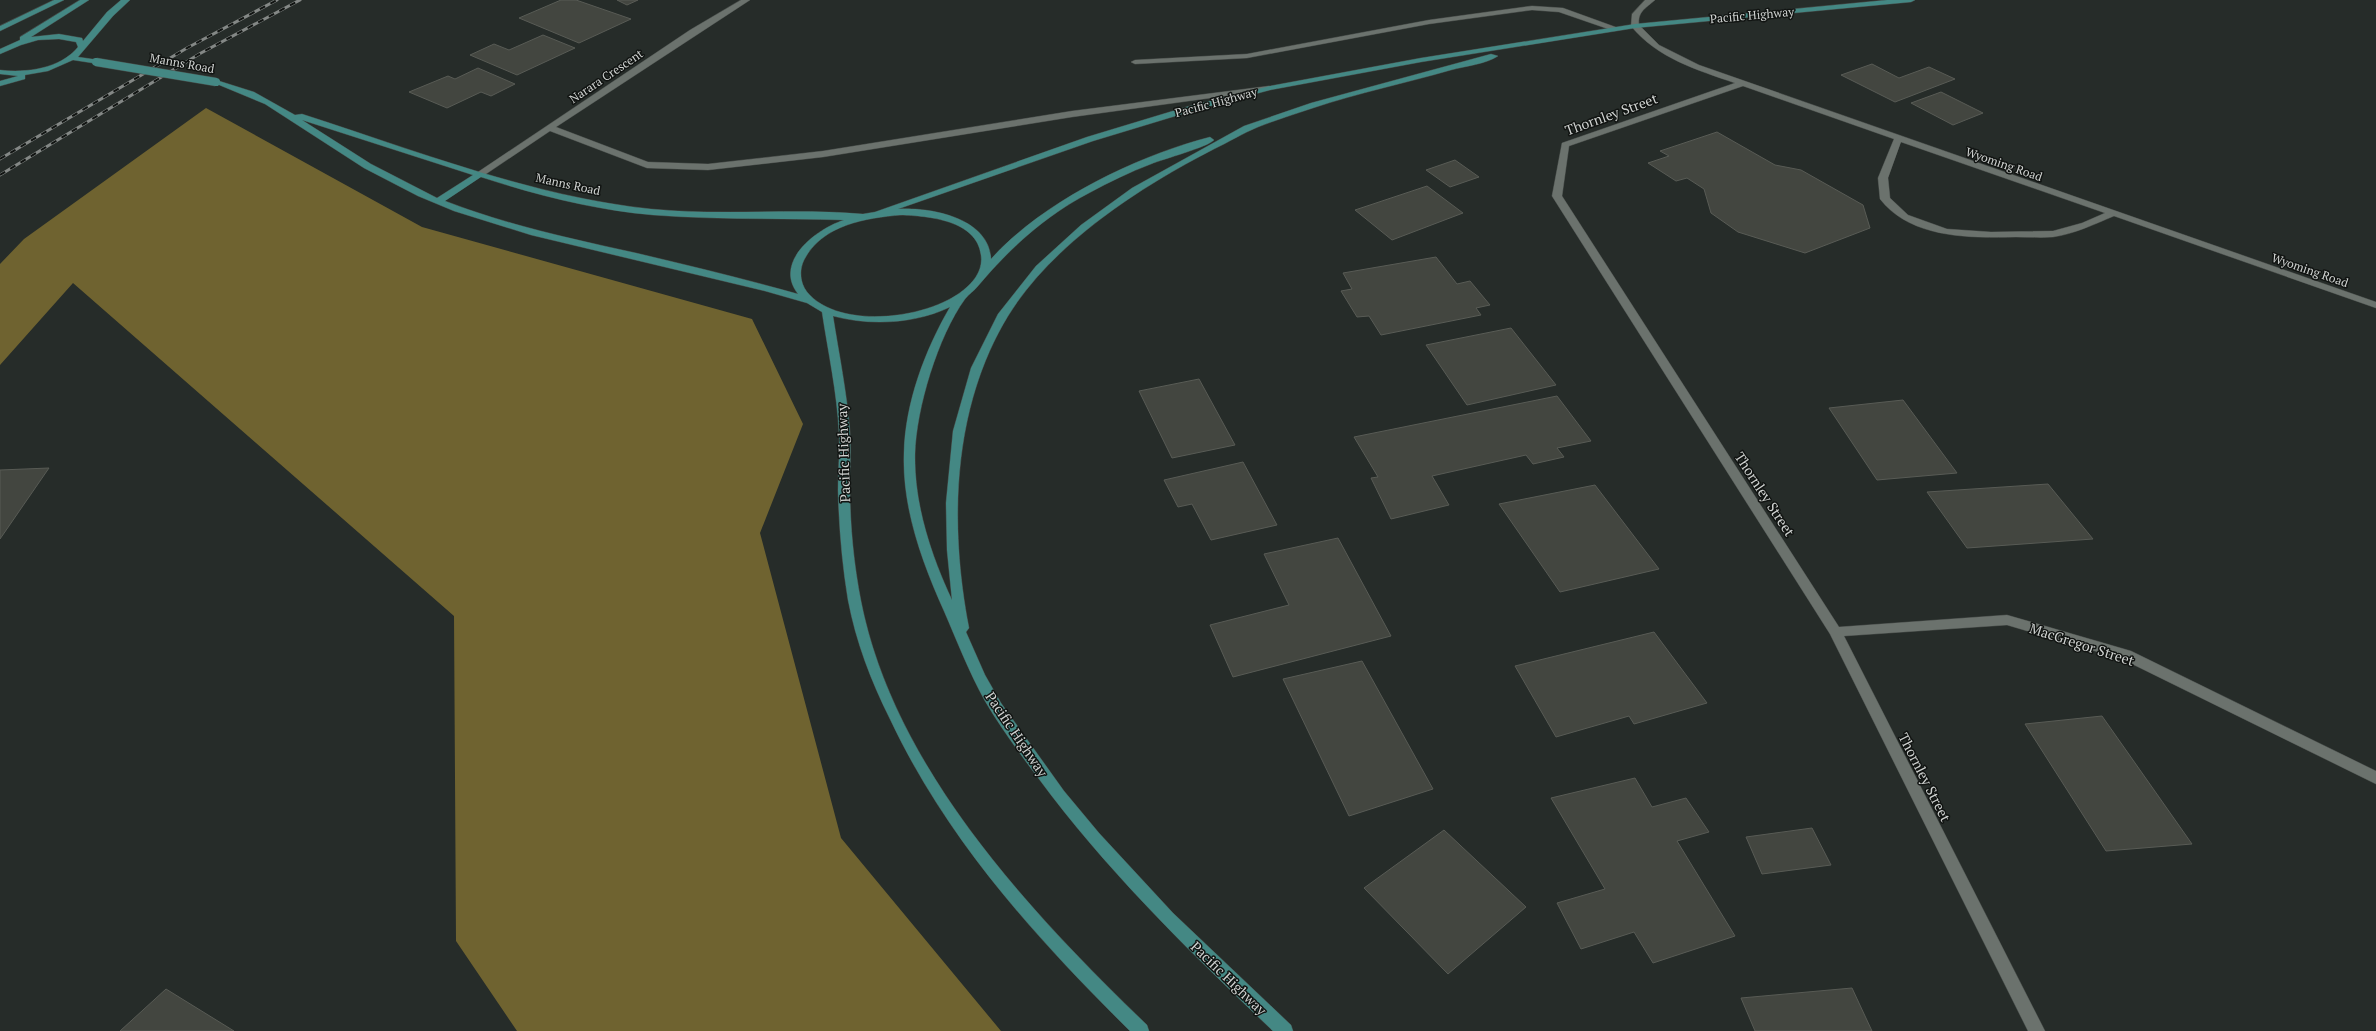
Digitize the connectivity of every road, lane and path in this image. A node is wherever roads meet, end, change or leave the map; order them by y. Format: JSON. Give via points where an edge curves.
{"nodes":[{"id":1,"x":60,"y":0,"type":"edge"},
{"id":2,"x":85,"y":0,"type":"edge"},
{"id":3,"x":126,"y":0,"type":"edge"},
{"id":4,"x":746,"y":0,"type":"edge"},
{"id":5,"x":1651,"y":0,"type":"edge"},
{"id":6,"x":1911,"y":0,"type":"edge"},
{"id":7,"x":1635,"y":26,"type":"junction"},
{"id":8,"x":0,"y":29,"type":"edge"},
{"id":9,"x":1617,"y":29,"type":"junction"},
{"id":10,"x":1565,"y":38,"type":"junction"},
{"id":11,"x":10,"y":47,"type":"junction"},
{"id":12,"x":82,"y":47,"type":"junction"},
{"id":13,"x":0,"y":52,"type":"edge"},
{"id":14,"x":73,"y":58,"type":"junction"},
{"id":15,"x":1135,"y":62,"type":"dead end"},
{"id":16,"x":50,"y":68,"type":"junction"},
{"id":17,"x":0,"y":72,"type":"edge"},
{"id":18,"x":0,"y":84,"type":"edge"},
{"id":19,"x":1741,"y":84,"type":"junction"},
{"id":20,"x":1270,"y":88,"type":"junction"},
{"id":21,"x":281,"y":109,"type":"junction"},
{"id":22,"x":1253,"y":126,"type":"junction"},
{"id":23,"x":548,"y":128,"type":"junction"},
{"id":24,"x":1898,"y":139,"type":"junction"},
{"id":25,"x":480,"y":174,"type":"junction"},
{"id":26,"x":439,"y":201,"type":"junction"},
{"id":27,"x":880,"y":213,"type":"junction"},
{"id":28,"x":2111,"y":214,"type":"junction"},
{"id":29,"x":862,"y":217,"type":"junction"},
{"id":30,"x":981,"y":277,"type":"junction"},
{"id":31,"x":962,"y":296,"type":"junction"},
{"id":32,"x":811,"y":301,"type":"junction"},
{"id":33,"x":2376,"y":305,"type":"edge"},
{"id":34,"x":827,"y":310,"type":"junction"},
{"id":35,"x":1835,"y":632,"type":"junction"},
{"id":36,"x":968,"y":652,"type":"junction"},
{"id":37,"x":2376,"y":778,"type":"edge"},
{"id":38,"x":1141,"y":1031,"type":"edge"},
{"id":39,"x":1285,"y":1031,"type":"edge"},
{"id":40,"x":2037,"y":1031,"type":"edge"}],
"edges":[{"from":1,"to":8,"type":"main road"},
{"from":2,"to":11,"type":"main road"},
{"from":3,"to":12,"type":"main road","via":[[110,14]]},
{"from":4,"to":23,"type":"street","name":"Narara Crescent"},
{"from":5,"to":7,"type":"street","via":[[1638,12],[1634,20]]},
{"from":6,"to":7,"type":"main road","name":"Pacific Highway"},
{"from":7,"to":9,"type":"main road","name":"Pacific Highway"},
{"from":7,"to":19,"type":"street","name":"Wyoming Road","via":[[1667,54]]},
{"from":9,"to":10,"type":"main road","name":"Pacific Highway"},
{"from":9,"to":15,"type":"street","name":"Pacific Highway","via":[[1560,10],[1532,8],[1415,25],[1247,56]]},
{"from":10,"to":20,"type":"main road","name":"Pacific Highway","via":[[1414,61]]},
{"from":10,"to":22,"type":"main road","name":"Pacific Highway","via":[[1314,105]]},
{"from":11,"to":12,"type":"main road","via":[[31,40],[54,37],[79,40]]},
{"from":11,"to":13,"type":"main road"},
{"from":12,"to":14,"type":"main road"},
{"from":14,"to":16,"type":"main road"},
{"from":14,"to":21,"type":"main road","name":"Manns Road","bridge":true,"via":[[216,82],[251,93]]},
{"from":16,"to":17,"type":"main road","via":[[22,73]]},
{"from":16,"to":18,"type":"main road"},
{"from":19,"to":24,"type":"street","name":"Wyoming Road"},
{"from":19,"to":35,"type":"street","name":"Thornley Street","via":[[1565,145],[1557,196]]},
{"from":20,"to":23,"type":"street","via":[[1072,114],[824,154],[708,167],[647,166]]},
{"from":20,"to":27,"type":"main road","name":"Pacific Highway","via":[[1090,139]]},
{"from":21,"to":25,"type":"main road","name":"Manns Road","via":[[343,132]]},
{"from":21,"to":26,"type":"main road","name":"Manns Road","via":[[369,167]]},
{"from":22,"to":30,"type":"main road","name":"Pacific Highway","via":[[1149,162],[1074,195],[1009,244]]},
{"from":22,"to":36,"type":"main road","via":[[1170,168],[1088,222],[1049,257],[1000,319],[982,352],[969,385],[958,425],[952,476],[955,592]]},
{"from":23,"to":25,"type":"street","name":"Narara Crescent"},
{"from":24,"to":28,"type":"street","name":"Wyoming Road"},
{"from":24,"to":28,"type":"street","via":[[1883,178],[1885,198],[1905,217],[1946,232],[1991,235],[2053,234]]},
{"from":25,"to":26,"type":"main road"},
{"from":25,"to":29,"type":"main road","name":"Manns Road","via":[[548,194],[640,210],[696,214]]},
{"from":26,"to":32,"type":"main road","name":"Manns Road","via":[[504,224]]},
{"from":27,"to":29,"type":"main road"},
{"from":27,"to":30,"type":"main road","via":[[922,212],[958,222],[982,241],[986,252],[986,265]]},
{"from":28,"to":33,"type":"street","name":"Wyoming Road"},
{"from":29,"to":32,"type":"main road","via":[[826,232],[801,254],[796,266],[796,278],[801,290]]},
{"from":30,"to":31,"type":"main road","name":"Pacific Highway"},
{"from":31,"to":34,"type":"main road","via":[[921,314],[896,318],[871,319]]},
{"from":31,"to":36,"type":"main road","name":"Pacific Highway","via":[[947,318],[936,342],[918,397],[911,430],[910,468],[916,512],[925,550]]},
{"from":32,"to":34,"type":"main road"},
{"from":34,"to":38,"type":"main road","name":"Pacific Highway","via":[[843,418],[846,533],[858,616],[873,666],[901,732],[936,794],[977,851],[1031,917]]},
{"from":35,"to":37,"type":"street","name":"MacGregor Street","via":[[2007,620],[2126,655]]},
{"from":35,"to":40,"type":"street","name":"Thornley Street"},
{"from":36,"to":39,"type":"main road","name":"Pacific Highway","via":[[995,705],[1082,825],[1214,964]]}]}
